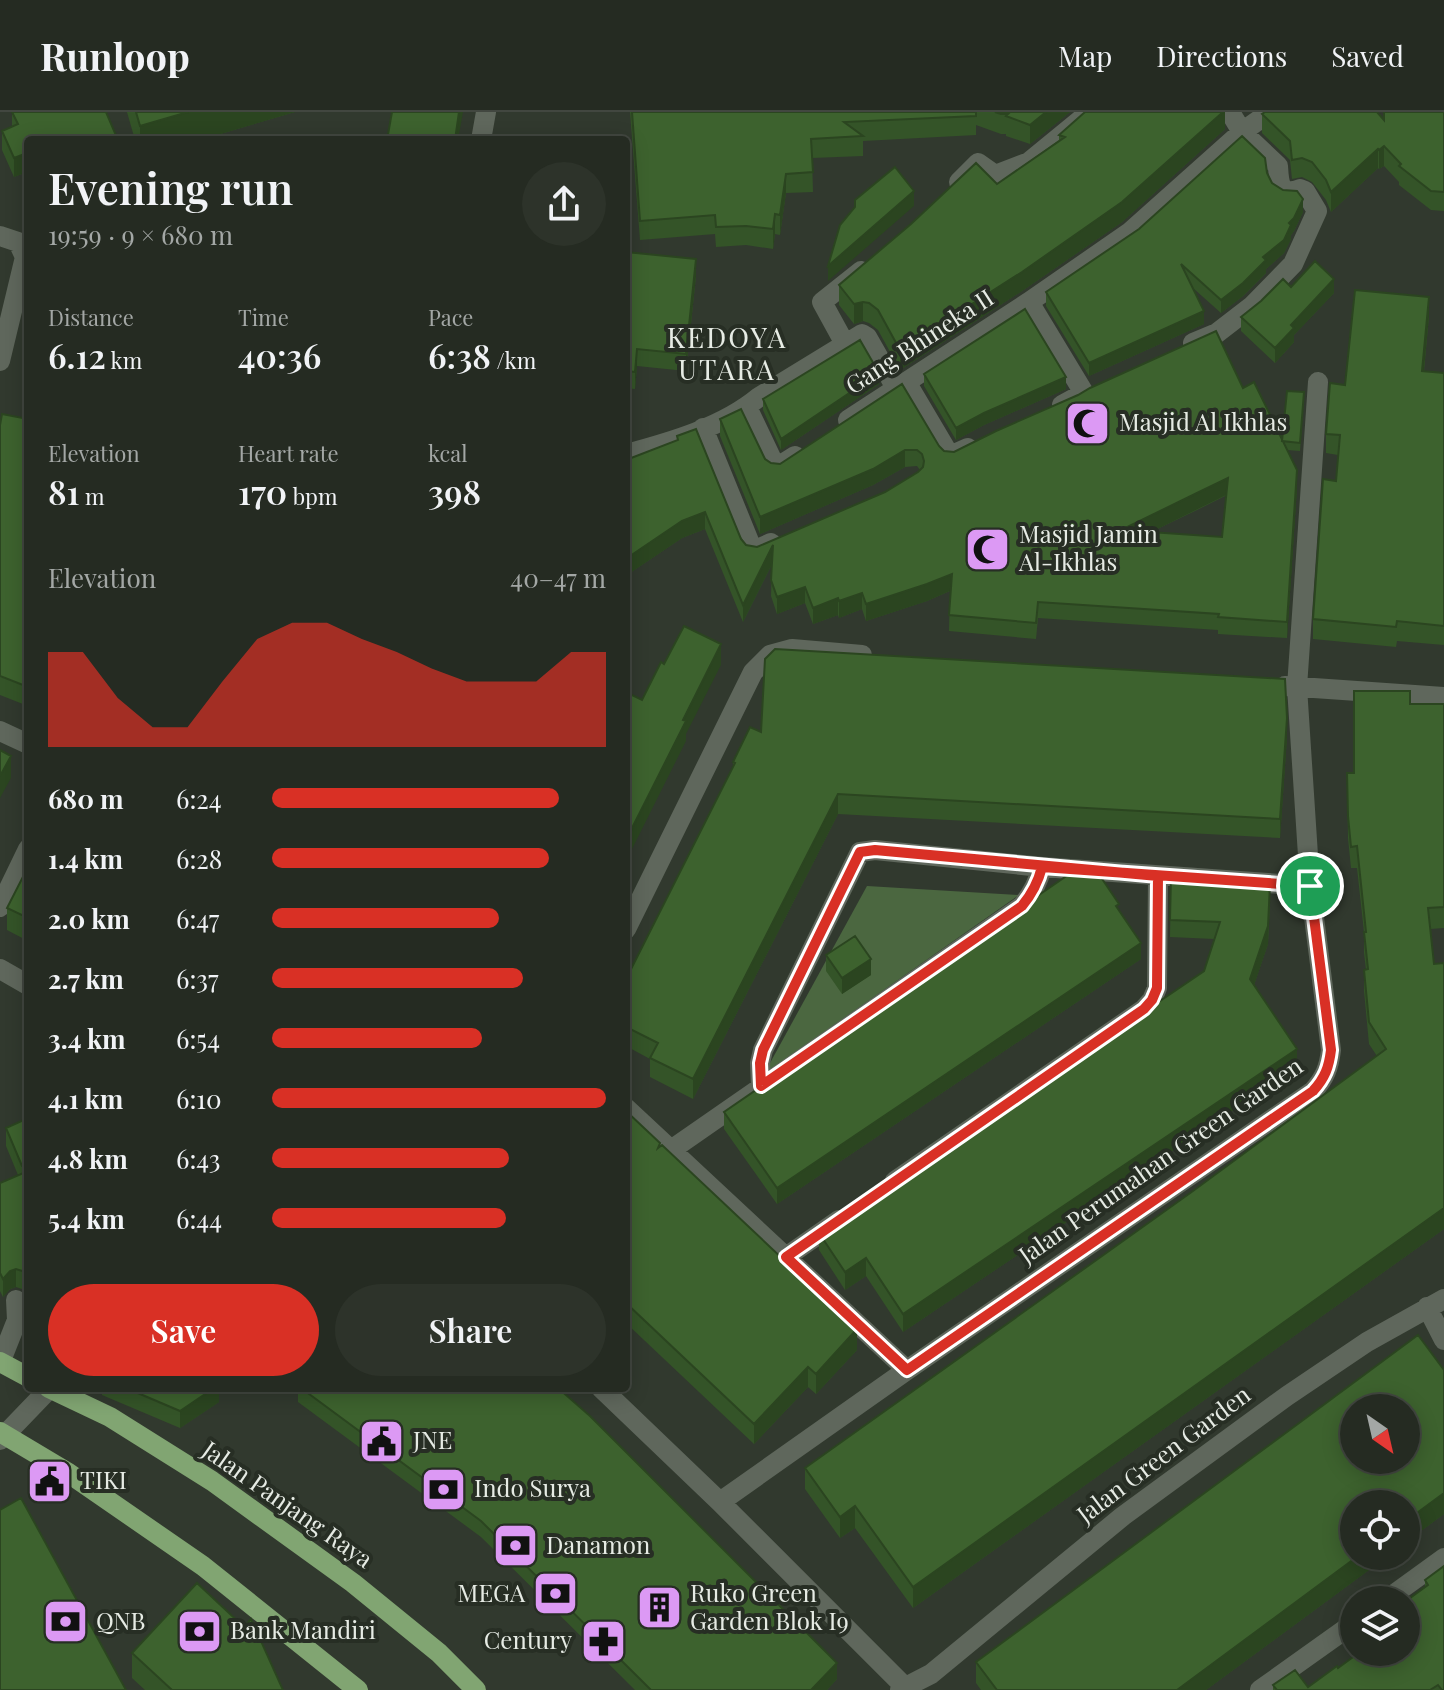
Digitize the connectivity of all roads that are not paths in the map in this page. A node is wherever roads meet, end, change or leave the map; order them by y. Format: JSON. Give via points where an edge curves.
{"nodes":[{"id":1,"x":486,"y":112,"type":"edge"},
{"id":2,"x":1090,"y":112,"type":"edge"},
{"id":3,"x":1230,"y":112,"type":"edge"},
{"id":4,"x":1270,"y":112,"type":"edge"},
{"id":5,"x":1242,"y":132,"type":"junction"},
{"id":6,"x":482,"y":136,"type":"edge"},
{"id":7,"x":941,"y":199,"type":"edge"},
{"id":8,"x":0,"y":236,"type":"edge"},
{"id":9,"x":24,"y":254,"type":"edge"},
{"id":10,"x":878,"y":257,"type":"edge"},
{"id":11,"x":24,"y":261,"type":"edge"},
{"id":12,"x":1029,"y":302,"type":"junction"},
{"id":13,"x":853,"y":339,"type":"junction"},
{"id":14,"x":1175,"y":352,"type":"edge"},
{"id":15,"x":0,"y":361,"type":"edge"},
{"id":16,"x":1318,"y":382,"type":"dead end"},
{"id":17,"x":896,"y":388,"type":"junction"},
{"id":18,"x":747,"y":407,"type":"junction"},
{"id":19,"x":1048,"y":411,"type":"edge"},
{"id":20,"x":703,"y":428,"type":"junction"},
{"id":21,"x":990,"y":436,"type":"edge"},
{"id":22,"x":630,"y":453,"type":"edge"},
{"id":23,"x":795,"y":533,"type":"edge"},
{"id":24,"x":887,"y":656,"type":"edge"},
{"id":25,"x":1265,"y":685,"type":"edge"},
{"id":26,"x":1297,"y":687,"type":"junction"},
{"id":27,"x":1444,"y":697,"type":"edge"},
{"id":28,"x":0,"y":731,"type":"edge"},
{"id":29,"x":24,"y":742,"type":"edge"},
{"id":30,"x":24,"y":857,"type":"edge"},
{"id":31,"x":1042,"y":867,"type":"junction"},
{"id":32,"x":1158,"y":876,"type":"junction"},
{"id":33,"x":1310,"y":886,"type":"junction"},
{"id":34,"x":0,"y":907,"type":"edge"},
{"id":35,"x":630,"y":921,"type":"edge"},
{"id":36,"x":0,"y":969,"type":"edge"},
{"id":37,"x":24,"y":983,"type":"edge"},
{"id":38,"x":761,"y":1086,"type":"junction"},
{"id":39,"x":630,"y":1112,"type":"edge"},
{"id":40,"x":671,"y":1150,"type":"junction"},
{"id":41,"x":875,"y":1195,"type":"edge"},
{"id":42,"x":850,"y":1212,"type":"edge"},
{"id":43,"x":786,"y":1257,"type":"junction"},
{"id":44,"x":16,"y":1300,"type":"dead end"},
{"id":45,"x":1436,"y":1303,"type":"edge"},
{"id":46,"x":1444,"y":1340,"type":"edge"},
{"id":47,"x":0,"y":1362,"type":"edge"},
{"id":48,"x":907,"y":1370,"type":"junction"},
{"id":49,"x":24,"y":1375,"type":"edge"},
{"id":50,"x":45,"y":1392,"type":"edge"},
{"id":51,"x":57,"y":1392,"type":"edge"},
{"id":52,"x":605,"y":1392,"type":"edge"},
{"id":53,"x":1,"y":1439,"type":"edge"},
{"id":54,"x":720,"y":1502,"type":"junction"},
{"id":55,"x":1444,"y":1558,"type":"edge"},
{"id":56,"x":1405,"y":1586,"type":"edge"},
{"id":57,"x":1340,"y":1633,"type":"edge"},
{"id":58,"x":914,"y":1686,"type":"edge"},
{"id":59,"x":358,"y":1690,"type":"edge"},
{"id":60,"x":476,"y":1690,"type":"edge"},
{"id":61,"x":1260,"y":1690,"type":"edge"}],
"edges":[{"from":1,"to":6,"type":"street"},
{"from":2,"to":7,"type":"street","via":[[1029,162],[995,175],[978,163]]},
{"from":3,"to":5,"type":"street"},
{"from":4,"to":5,"type":"street","name":"Gang Bhineka II"},
{"from":5,"to":12,"type":"street","name":"Gang Bhineka II","via":[[1130,232]]},
{"from":5,"to":14,"type":"street","via":[[1278,166],[1278,182],[1286,191],[1305,191],[1317,213],[1293,264],[1252,306],[1217,333]]},
{"from":8,"to":9,"type":"street","via":[[18,242]]},
{"from":10,"to":13,"type":"street","via":[[822,302]]},
{"from":11,"to":15,"type":"street"},
{"from":12,"to":17,"type":"street","name":"Gang Bhineka II"},
{"from":12,"to":19,"type":"street","via":[[1090,390]]},
{"from":13,"to":17,"type":"street","via":[[867,337]]},
{"from":13,"to":18,"type":"street"},
{"from":16,"to":26,"type":"street","name":"Jalan Perumahan Green Garden"},
{"from":17,"to":18,"type":"street","name":"Gang Bhineka II","via":[[776,468]]},
{"from":17,"to":21,"type":"street","via":[[911,390],[950,456]]},
{"from":18,"to":20,"type":"street"},
{"from":20,"to":22,"type":"street"},
{"from":20,"to":23,"type":"street","via":[[753,551]]},
{"from":24,"to":35,"type":"street","via":[[792,649],[770,655],[753,672]]},
{"from":25,"to":26,"type":"street"},
{"from":26,"to":27,"type":"street"},
{"from":26,"to":33,"type":"street","name":"Jalan Perumahan Green Garden"},
{"from":28,"to":29,"type":"street"},
{"from":30,"to":34,"type":"street"},
{"from":31,"to":32,"type":"street"},
{"from":31,"to":38,"type":"street","via":[[1022,906]]},
{"from":31,"to":38,"type":"street","via":[[860,852],[763,1050]]},
{"from":32,"to":33,"type":"street"},
{"from":32,"to":41,"type":"street","via":[[1157,988],[1152,1000]]},
{"from":33,"to":48,"type":"street","name":"Jalan Perumahan Green Garden","via":[[1331,1050],[1323,1079],[1313,1091]]},
{"from":36,"to":37,"type":"street"},
{"from":38,"to":40,"type":"street"},
{"from":39,"to":40,"type":"street"},
{"from":40,"to":43,"type":"street"},
{"from":42,"to":43,"type":"street"},
{"from":43,"to":48,"type":"street"},
{"from":44,"to":47,"type":"street","via":[[17,1320]]},
{"from":45,"to":46,"type":"street"},
{"from":45,"to":58,"type":"street","name":"Jalan Green Garden","via":[[1367,1342],[1173,1479]]},
{"from":47,"to":49,"type":"main road"},
{"from":48,"to":54,"type":"street","name":"Jalan Perumahan Green Garden"},
{"from":50,"to":53,"type":"street"},
{"from":51,"to":60,"type":"main road","name":"Jalan Panjang Raya","via":[[110,1417],[212,1481],[353,1583]]},
{"from":52,"to":54,"type":"street"},
{"from":53,"to":59,"type":"main road","via":[[39,1455],[203,1566]]},
{"from":54,"to":58,"type":"street"},
{"from":55,"to":56,"type":"street"},
{"from":57,"to":61,"type":"street"}]}
